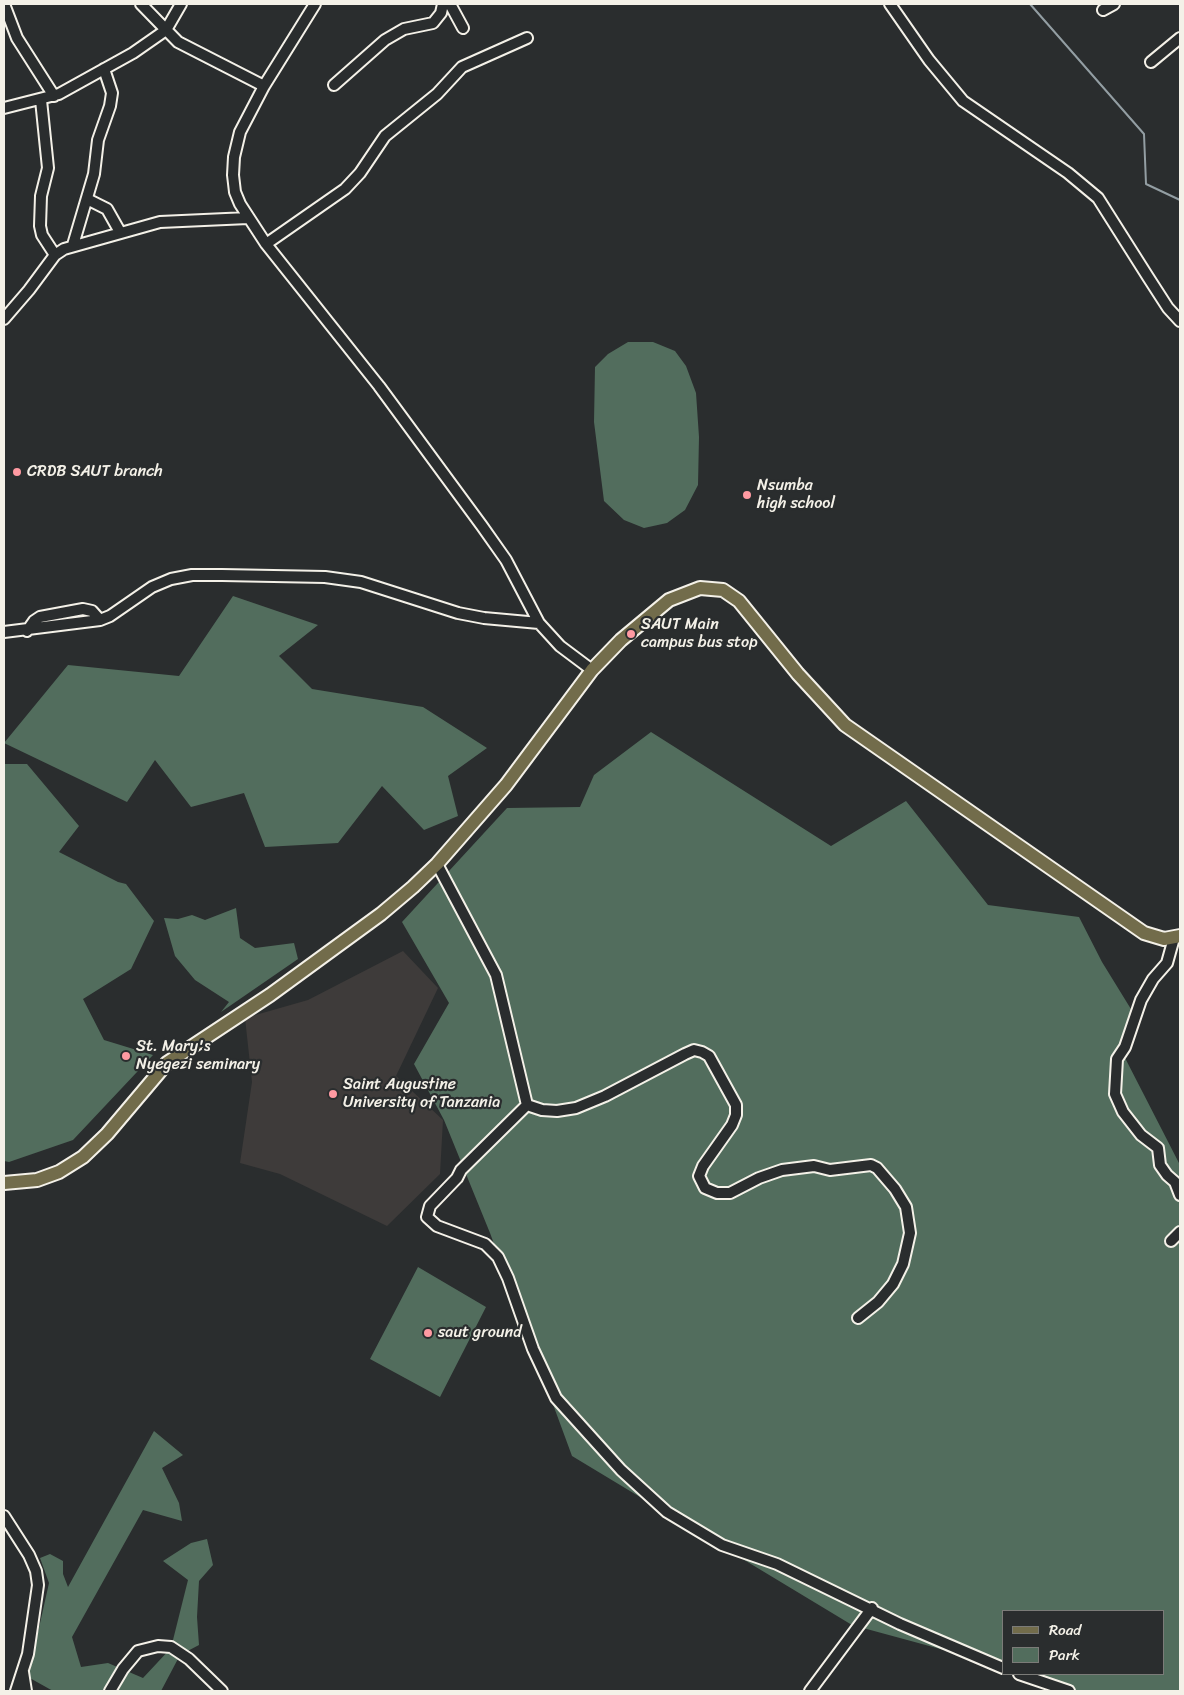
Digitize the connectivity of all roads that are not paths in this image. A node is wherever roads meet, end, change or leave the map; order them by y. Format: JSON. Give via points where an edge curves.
{"nodes":[{"id":1,"x":4,"y":4,"type":"edge"},
{"id":2,"x":141,"y":4,"type":"edge"},
{"id":3,"x":181,"y":4,"type":"edge"},
{"id":4,"x":315,"y":4,"type":"edge"},
{"id":5,"x":443,"y":4,"type":"edge"},
{"id":6,"x":450,"y":4,"type":"edge"},
{"id":7,"x":890,"y":4,"type":"edge"},
{"id":8,"x":1114,"y":4,"type":"edge"},
{"id":9,"x":1103,"y":10,"type":"dead end"},
{"id":10,"x":463,"y":28,"type":"dead end"},
{"id":11,"x":166,"y":30,"type":"junction"},
{"id":12,"x":527,"y":38,"type":"dead end"},
{"id":13,"x":1180,"y":38,"type":"edge"},
{"id":14,"x":1151,"y":62,"type":"dead end"},
{"id":15,"x":104,"y":69,"type":"junction"},
{"id":16,"x":334,"y":85,"type":"dead end"},
{"id":17,"x":264,"y":86,"type":"junction"},
{"id":18,"x":54,"y":96,"type":"junction"},
{"id":19,"x":41,"y":100,"type":"junction"},
{"id":20,"x":4,"y":108,"type":"edge"},
{"id":21,"x":87,"y":199,"type":"junction"},
{"id":22,"x":248,"y":218,"type":"junction"},
{"id":23,"x":120,"y":232,"type":"junction"},
{"id":24,"x":266,"y":244,"type":"junction"},
{"id":25,"x":73,"y":245,"type":"junction"},
{"id":26,"x":55,"y":255,"type":"junction"},
{"id":27,"x":4,"y":319,"type":"edge"},
{"id":28,"x":1180,"y":320,"type":"edge"},
{"id":29,"x":66,"y":613,"type":"junction"},
{"id":30,"x":100,"y":620,"type":"junction"},
{"id":31,"x":84,"y":623,"type":"junction"},
{"id":32,"x":539,"y":623,"type":"junction"},
{"id":33,"x":27,"y":631,"type":"junction"},
{"id":34,"x":4,"y":632,"type":"edge"},
{"id":35,"x":592,"y":670,"type":"junction"},
{"id":36,"x":437,"y":864,"type":"junction"},
{"id":37,"x":1177,"y":937,"type":"edge"},
{"id":38,"x":527,"y":1105,"type":"junction"},
{"id":39,"x":4,"y":1182,"type":"edge"},
{"id":40,"x":1180,"y":1195,"type":"edge"},
{"id":41,"x":1180,"y":1232,"type":"edge"},
{"id":42,"x":1172,"y":1241,"type":"dead end"},
{"id":43,"x":858,"y":1318,"type":"dead end"},
{"id":44,"x":4,"y":1516,"type":"edge"},
{"id":45,"x":872,"y":1608,"type":"junction"},
{"id":46,"x":1002,"y":1668,"type":"edge"},
{"id":47,"x":23,"y":1672,"type":"junction"},
{"id":48,"x":1022,"y":1675,"type":"edge"},
{"id":49,"x":16,"y":1691,"type":"edge"},
{"id":50,"x":26,"y":1691,"type":"edge"},
{"id":51,"x":110,"y":1691,"type":"edge"},
{"id":52,"x":222,"y":1691,"type":"edge"},
{"id":53,"x":810,"y":1691,"type":"edge"},
{"id":54,"x":1070,"y":1691,"type":"edge"}],
"edges":[{"from":1,"to":18,"type":"street","via":[[18,38]]},
{"from":2,"to":11,"type":"street"},
{"from":3,"to":11,"type":"street"},
{"from":4,"to":17,"type":"street"},
{"from":5,"to":16,"type":"street","via":[[433,23],[404,29],[385,40]]},
{"from":6,"to":10,"type":"street"},
{"from":7,"to":28,"type":"street","via":[[929,60],[963,100],[1068,173],[1098,198],[1158,293]]},
{"from":8,"to":9,"type":"street"},
{"from":11,"to":15,"type":"street","via":[[155,40]]},
{"from":11,"to":17,"type":"street","via":[[178,42]]},
{"from":12,"to":24,"type":"street","via":[[462,67],[436,94],[385,136],[345,189]]},
{"from":13,"to":14,"type":"street"},
{"from":15,"to":18,"type":"street"},
{"from":15,"to":21,"type":"street","via":[[112,93],[98,140]]},
{"from":17,"to":22,"type":"street","via":[[240,132],[234,157],[235,192]]},
{"from":18,"to":19,"type":"street"},
{"from":19,"to":20,"type":"street"},
{"from":19,"to":26,"type":"street","via":[[48,168],[41,196],[40,226]]},
{"from":21,"to":23,"type":"street","via":[[107,209]]},
{"from":21,"to":25,"type":"street"},
{"from":22,"to":23,"type":"street","via":[[160,222]]},
{"from":22,"to":24,"type":"street"},
{"from":23,"to":25,"type":"street"},
{"from":24,"to":32,"type":"street","via":[[384,392],[506,560]]},
{"from":25,"to":26,"type":"street"},
{"from":26,"to":27,"type":"street"},
{"from":29,"to":30,"type":"street","via":[[88,609]]},
{"from":29,"to":31,"type":"street"},
{"from":29,"to":33,"type":"street","via":[[40,617]]},
{"from":30,"to":31,"type":"street"},
{"from":30,"to":32,"type":"street","via":[[152,587],[171,579],[222,574],[325,577],[361,582],[458,613]]},
{"from":31,"to":33,"type":"street"},
{"from":32,"to":35,"type":"street","via":[[560,646]]},
{"from":33,"to":34,"type":"street"},
{"from":35,"to":36,"type":"main road","via":[[506,785]]},
{"from":35,"to":37,"type":"main road","via":[[640,622],[669,600],[700,588],[723,590],[748,610],[798,674],[845,725],[1144,933],[1156,938]]},
{"from":36,"to":38,"type":"street","via":[[496,975]]},
{"from":36,"to":39,"type":"main road","via":[[381,914],[270,995],[167,1063],[107,1134],[83,1157],[59,1172],[37,1180]]},
{"from":37,"to":40,"type":"street","via":[[1167,963],[1141,1000],[1125,1046],[1117,1059],[1115,1094],[1123,1112],[1141,1135],[1158,1148],[1160,1164],[1175,1182]]},
{"from":38,"to":43,"type":"street","via":[[557,1111],[576,1108],[694,1050],[709,1056],[736,1105],[736,1115],[703,1166],[699,1176],[705,1188],[717,1193],[730,1193],[782,1170],[814,1166],[830,1170],[871,1165],[895,1189],[906,1207],[910,1233],[902,1264],[893,1284]]},
{"from":38,"to":45,"type":"street","via":[[462,1170],[430,1206],[427,1217],[437,1226],[485,1244],[498,1257],[533,1349],[556,1398],[642,1491],[676,1519],[722,1544],[777,1564]]},
{"from":41,"to":42,"type":"street"},
{"from":44,"to":47,"type":"street","via":[[29,1555],[38,1585]]},
{"from":45,"to":46,"type":"street","via":[[900,1624]]},
{"from":45,"to":53,"type":"street"},
{"from":47,"to":49,"type":"street"},
{"from":47,"to":50,"type":"street"},
{"from":48,"to":54,"type":"street"},
{"from":51,"to":52,"type":"street","via":[[138,1651],[158,1646],[170,1647],[189,1659]]}]}
